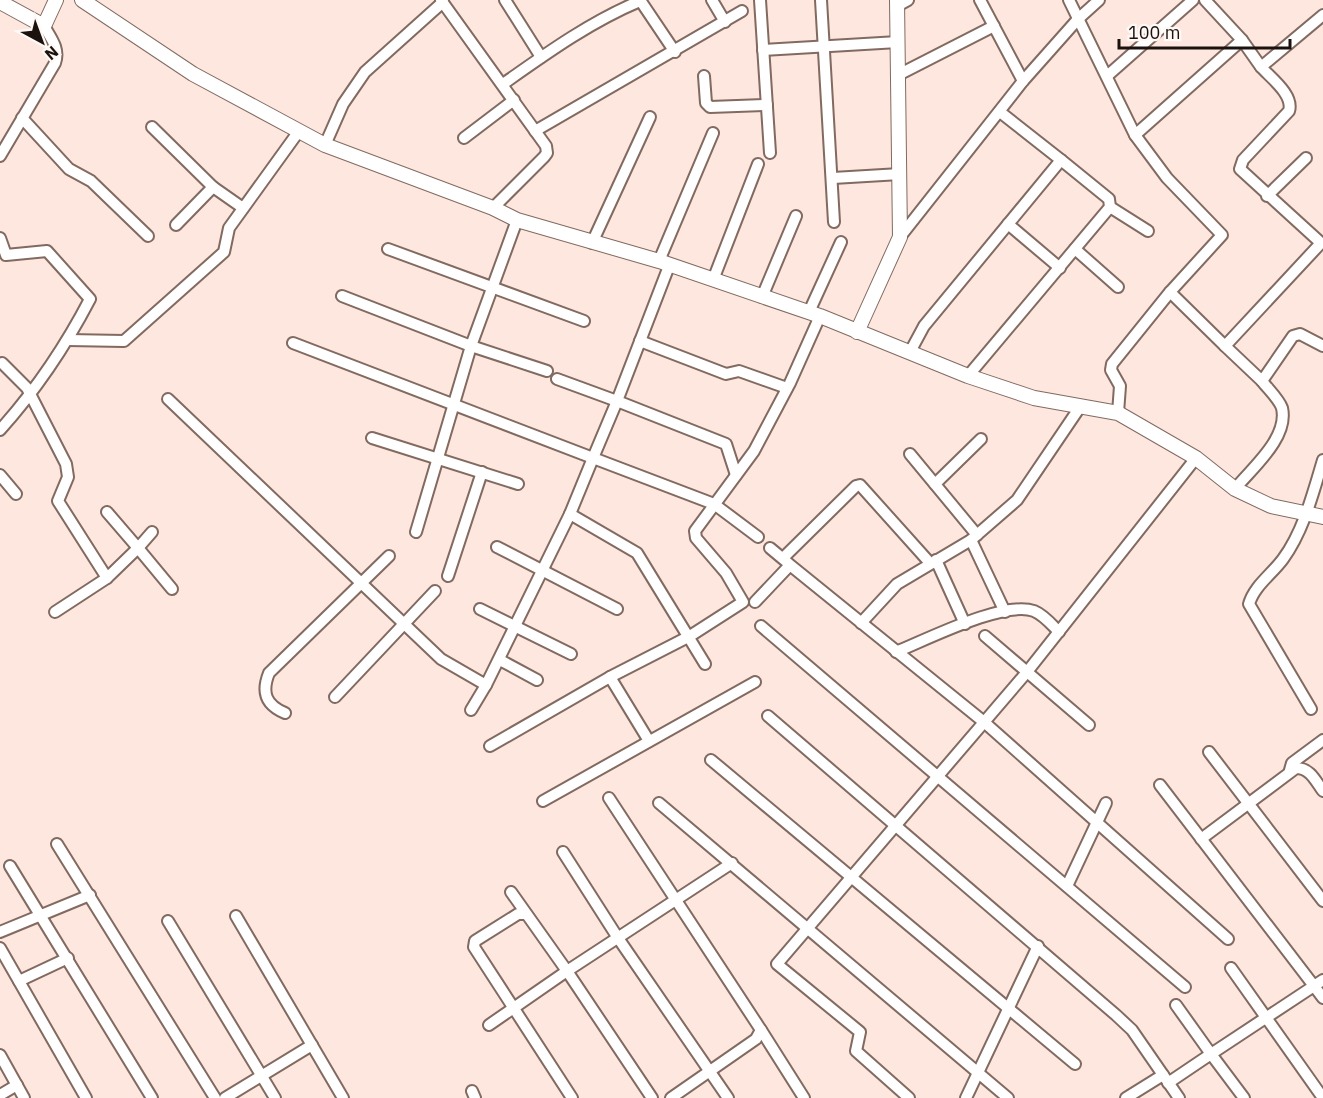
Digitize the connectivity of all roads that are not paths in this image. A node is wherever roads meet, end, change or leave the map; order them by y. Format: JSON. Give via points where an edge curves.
{"nodes":[{"id":1,"x":56,"y":0,"type":"edge"},
{"id":2,"x":82,"y":0,"type":"edge"},
{"id":3,"x":505,"y":0,"type":"edge"},
{"id":4,"x":640,"y":0,"type":"edge"},
{"id":5,"x":712,"y":0,"type":"edge"},
{"id":6,"x":760,"y":0,"type":"edge"},
{"id":7,"x":821,"y":0,"type":"edge"},
{"id":8,"x":980,"y":0,"type":"edge"},
{"id":9,"x":1069,"y":0,"type":"edge"},
{"id":10,"x":1099,"y":0,"type":"edge"},
{"id":11,"x":1193,"y":0,"type":"edge"},
{"id":12,"x":1205,"y":0,"type":"edge"},
{"id":13,"x":442,"y":1,"type":"edge"},
{"id":14,"x":0,"y":2,"type":"edge"},
{"id":15,"x":901,"y":2,"type":"edge"},
{"id":16,"x":742,"y":11,"type":"dead end"},
{"id":17,"x":1323,"y":15,"type":"edge"},
{"id":18,"x":1078,"y":19,"type":"junction"},
{"id":19,"x":725,"y":22,"type":"junction"},
{"id":20,"x":44,"y":26,"type":"junction"},
{"id":21,"x":994,"y":26,"type":"junction"},
{"id":22,"x":1242,"y":40,"type":"junction"},
{"id":23,"x":898,"y":42,"type":"junction"},
{"id":24,"x":823,"y":47,"type":"junction"},
{"id":25,"x":763,"y":50,"type":"junction"},
{"id":26,"x":675,"y":52,"type":"junction"},
{"id":27,"x":541,"y":57,"type":"junction"},
{"id":28,"x":1261,"y":67,"type":"junction"},
{"id":29,"x":900,"y":74,"type":"junction"},
{"id":30,"x":704,"y":76,"type":"dead end"},
{"id":31,"x":1107,"y":76,"type":"junction"},
{"id":32,"x":1023,"y":81,"type":"junction"},
{"id":33,"x":503,"y":84,"type":"junction"},
{"id":34,"x":514,"y":100,"type":"junction"},
{"id":35,"x":767,"y":105,"type":"junction"},
{"id":36,"x":1000,"y":112,"type":"junction"},
{"id":37,"x":650,"y":117,"type":"dead end"},
{"id":38,"x":22,"y":118,"type":"junction"},
{"id":39,"x":152,"y":127,"type":"dead end"},
{"id":40,"x":535,"y":130,"type":"junction"},
{"id":41,"x":299,"y":131,"type":"junction"},
{"id":42,"x":713,"y":133,"type":"dead end"},
{"id":43,"x":1135,"y":135,"type":"junction"},
{"id":44,"x":464,"y":138,"type":"dead end"},
{"id":45,"x":325,"y":145,"type":"junction"},
{"id":46,"x":770,"y":153,"type":"dead end"},
{"id":47,"x":0,"y":156,"type":"edge"},
{"id":48,"x":1306,"y":158,"type":"dead end"},
{"id":49,"x":1061,"y":160,"type":"junction"},
{"id":50,"x":758,"y":164,"type":"dead end"},
{"id":51,"x":900,"y":174,"type":"junction"},
{"id":52,"x":833,"y":178,"type":"junction"},
{"id":53,"x":213,"y":187,"type":"junction"},
{"id":54,"x":1267,"y":196,"type":"junction"},
{"id":55,"x":1110,"y":207,"type":"junction"},
{"id":56,"x":243,"y":208,"type":"junction"},
{"id":57,"x":494,"y":208,"type":"junction"},
{"id":58,"x":796,"y":216,"type":"dead end"},
{"id":59,"x":517,"y":220,"type":"junction"},
{"id":60,"x":834,"y":222,"type":"dead end"},
{"id":61,"x":1008,"y":224,"type":"junction"},
{"id":62,"x":176,"y":225,"type":"dead end"},
{"id":63,"x":1148,"y":231,"type":"dead end"},
{"id":64,"x":148,"y":236,"type":"dead end"},
{"id":65,"x":900,"y":237,"type":"junction"},
{"id":66,"x":0,"y":238,"type":"edge"},
{"id":67,"x":841,"y":242,"type":"dead end"},
{"id":68,"x":592,"y":243,"type":"junction"},
{"id":69,"x":1322,"y":244,"type":"edge"},
{"id":70,"x":388,"y":249,"type":"dead end"},
{"id":71,"x":1075,"y":249,"type":"junction"},
{"id":72,"x":664,"y":264,"type":"junction"},
{"id":73,"x":1060,"y":268,"type":"junction"},
{"id":74,"x":713,"y":280,"type":"junction"},
{"id":75,"x":492,"y":287,"type":"junction"},
{"id":76,"x":1118,"y":287,"type":"dead end"},
{"id":77,"x":1170,"y":292,"type":"junction"},
{"id":78,"x":342,"y":296,"type":"dead end"},
{"id":79,"x":762,"y":297,"type":"junction"},
{"id":80,"x":814,"y":314,"type":"junction"},
{"id":81,"x":584,"y":321,"type":"dead end"},
{"id":82,"x":857,"y":332,"type":"junction"},
{"id":83,"x":68,"y":340,"type":"junction"},
{"id":84,"x":640,"y":341,"type":"junction"},
{"id":85,"x":293,"y":343,"type":"dead end"},
{"id":86,"x":471,"y":346,"type":"junction"},
{"id":87,"x":1226,"y":346,"type":"junction"},
{"id":88,"x":1323,"y":346,"type":"edge"},
{"id":89,"x":910,"y":352,"type":"junction"},
{"id":90,"x":2,"y":363,"type":"dead end"},
{"id":91,"x":547,"y":371,"type":"dead end"},
{"id":92,"x":968,"y":376,"type":"junction"},
{"id":93,"x":557,"y":379,"type":"dead end"},
{"id":94,"x":1262,"y":381,"type":"junction"},
{"id":95,"x":787,"y":388,"type":"junction"},
{"id":96,"x":30,"y":396,"type":"junction"},
{"id":97,"x":168,"y":399,"type":"dead end"},
{"id":98,"x":617,"y":401,"type":"junction"},
{"id":99,"x":454,"y":405,"type":"junction"},
{"id":100,"x":1080,"y":407,"type":"junction"},
{"id":101,"x":1119,"y":413,"type":"junction"},
{"id":102,"x":0,"y":430,"type":"edge"},
{"id":103,"x":372,"y":438,"type":"dead end"},
{"id":104,"x":981,"y":439,"type":"dead end"},
{"id":105,"x":910,"y":454,"type":"dead end"},
{"id":106,"x":1196,"y":458,"type":"junction"},
{"id":107,"x":593,"y":459,"type":"junction"},
{"id":108,"x":439,"y":460,"type":"junction"},
{"id":109,"x":1323,"y":460,"type":"edge"},
{"id":110,"x":482,"y":472,"type":"junction"},
{"id":111,"x":0,"y":475,"type":"edge"},
{"id":112,"x":736,"y":475,"type":"junction"},
{"id":113,"x":518,"y":484,"type":"dead end"},
{"id":114,"x":935,"y":484,"type":"junction"},
{"id":115,"x":1235,"y":489,"type":"junction"},
{"id":116,"x":16,"y":494,"type":"dead end"},
{"id":117,"x":714,"y":504,"type":"junction"},
{"id":118,"x":107,"y":512,"type":"dead end"},
{"id":119,"x":570,"y":513,"type":"junction"},
{"id":120,"x":1307,"y":513,"type":"junction"},
{"id":121,"x":1323,"y":517,"type":"edge"},
{"id":122,"x":152,"y":532,"type":"dead end"},
{"id":123,"x":416,"y":532,"type":"dead end"},
{"id":124,"x":758,"y":537,"type":"dead end"},
{"id":125,"x":974,"y":537,"type":"junction"},
{"id":126,"x":497,"y":547,"type":"dead end"},
{"id":127,"x":138,"y":548,"type":"junction"},
{"id":128,"x":770,"y":548,"type":"dead end"},
{"id":129,"x":389,"y":555,"type":"dead end"},
{"id":130,"x":787,"y":562,"type":"junction"},
{"id":131,"x":933,"y":562,"type":"junction"},
{"id":132,"x":541,"y":570,"type":"junction"},
{"id":133,"x":448,"y":576,"type":"dead end"},
{"id":134,"x":107,"y":578,"type":"junction"},
{"id":135,"x":362,"y":582,"type":"junction"},
{"id":136,"x":172,"y":590,"type":"dead end"},
{"id":137,"x":435,"y":591,"type":"dead end"},
{"id":138,"x":755,"y":602,"type":"dead end"},
{"id":139,"x":480,"y":609,"type":"dead end"},
{"id":140,"x":617,"y":609,"type":"dead end"},
{"id":141,"x":55,"y":612,"type":"dead end"},
{"id":142,"x":1005,"y":612,"type":"junction"},
{"id":143,"x":404,"y":623,"type":"junction"},
{"id":144,"x":861,"y":623,"type":"junction"},
{"id":145,"x":965,"y":624,"type":"junction"},
{"id":146,"x":761,"y":626,"type":"dead end"},
{"id":147,"x":515,"y":627,"type":"junction"},
{"id":148,"x":1059,"y":632,"type":"junction"},
{"id":149,"x":690,"y":636,"type":"junction"},
{"id":150,"x":985,"y":636,"type":"dead end"},
{"id":151,"x":896,"y":652,"type":"junction"},
{"id":152,"x":571,"y":654,"type":"dead end"},
{"id":153,"x":500,"y":660,"type":"junction"},
{"id":154,"x":705,"y":664,"type":"dead end"},
{"id":155,"x":1027,"y":672,"type":"junction"},
{"id":156,"x":610,"y":677,"type":"junction"},
{"id":157,"x":537,"y":680,"type":"dead end"},
{"id":158,"x":755,"y":682,"type":"dead end"},
{"id":159,"x":486,"y":685,"type":"junction"},
{"id":160,"x":335,"y":697,"type":"dead end"},
{"id":161,"x":1311,"y":709,"type":"dead end"},
{"id":162,"x":471,"y":710,"type":"dead end"},
{"id":163,"x":285,"y":713,"type":"dead end"},
{"id":164,"x":768,"y":716,"type":"dead end"},
{"id":165,"x":984,"y":722,"type":"junction"},
{"id":166,"x":1089,"y":725,"type":"dead end"},
{"id":167,"x":1323,"y":740,"type":"edge"},
{"id":168,"x":649,"y":741,"type":"junction"},
{"id":169,"x":490,"y":746,"type":"dead end"},
{"id":170,"x":1209,"y":752,"type":"dead end"},
{"id":171,"x":711,"y":760,"type":"dead end"},
{"id":172,"x":1290,"y":771,"type":"junction"},
{"id":173,"x":938,"y":776,"type":"junction"},
{"id":174,"x":1160,"y":785,"type":"dead end"},
{"id":175,"x":1323,"y":790,"type":"edge"},
{"id":176,"x":609,"y":798,"type":"dead end"},
{"id":177,"x":543,"y":801,"type":"dead end"},
{"id":178,"x":659,"y":803,"type":"dead end"},
{"id":179,"x":1106,"y":803,"type":"dead end"},
{"id":180,"x":1250,"y":804,"type":"junction"},
{"id":181,"x":1097,"y":822,"type":"junction"},
{"id":182,"x":896,"y":825,"type":"junction"},
{"id":183,"x":1202,"y":839,"type":"junction"},
{"id":184,"x":57,"y":844,"type":"dead end"},
{"id":185,"x":563,"y":852,"type":"dead end"},
{"id":186,"x":732,"y":862,"type":"junction"},
{"id":187,"x":10,"y":867,"type":"dead end"},
{"id":188,"x":852,"y":878,"type":"junction"},
{"id":189,"x":1066,"y":886,"type":"junction"},
{"id":190,"x":511,"y":892,"type":"dead end"},
{"id":191,"x":90,"y":895,"type":"junction"},
{"id":192,"x":676,"y":900,"type":"junction"},
{"id":193,"x":1323,"y":901,"type":"edge"},
{"id":194,"x":526,"y":914,"type":"junction"},
{"id":195,"x":37,"y":915,"type":"junction"},
{"id":196,"x":236,"y":916,"type":"dead end"},
{"id":197,"x":168,"y":921,"type":"dead end"},
{"id":198,"x":808,"y":928,"type":"junction"},
{"id":199,"x":0,"y":932,"type":"edge"},
{"id":200,"x":618,"y":938,"type":"junction"},
{"id":201,"x":1228,"y":939,"type":"dead end"},
{"id":202,"x":1038,"y":946,"type":"junction"},
{"id":203,"x":0,"y":948,"type":"edge"},
{"id":204,"x":68,"y":958,"type":"junction"},
{"id":205,"x":1231,"y":968,"type":"dead end"},
{"id":206,"x":567,"y":971,"type":"junction"},
{"id":207,"x":19,"y":981,"type":"junction"},
{"id":208,"x":1319,"y":983,"type":"edge"},
{"id":209,"x":1185,"y":987,"type":"dead end"},
{"id":210,"x":1323,"y":998,"type":"edge"},
{"id":211,"x":1176,"y":1005,"type":"dead end"},
{"id":212,"x":515,"y":1007,"type":"junction"},
{"id":213,"x":1008,"y":1008,"type":"junction"},
{"id":214,"x":1266,"y":1017,"type":"junction"},
{"id":215,"x":489,"y":1025,"type":"dead end"},
{"id":216,"x":760,"y":1030,"type":"junction"},
{"id":217,"x":312,"y":1045,"type":"junction"},
{"id":218,"x":1211,"y":1054,"type":"junction"},
{"id":219,"x":0,"y":1055,"type":"edge"},
{"id":220,"x":1075,"y":1064,"type":"dead end"},
{"id":221,"x":711,"y":1071,"type":"junction"},
{"id":222,"x":978,"y":1072,"type":"junction"},
{"id":223,"x":262,"y":1077,"type":"junction"},
{"id":224,"x":1165,"y":1079,"type":"junction"},
{"id":225,"x":17,"y":1085,"type":"junction"},
{"id":226,"x":0,"y":1095,"type":"edge"},
{"id":227,"x":905,"y":1097,"type":"edge"},
{"id":228,"x":24,"y":1098,"type":"edge"},
{"id":229,"x":86,"y":1098,"type":"edge"},
{"id":230,"x":152,"y":1098,"type":"edge"},
{"id":231,"x":215,"y":1098,"type":"edge"},
{"id":232,"x":225,"y":1098,"type":"edge"},
{"id":233,"x":275,"y":1098,"type":"edge"},
{"id":234,"x":344,"y":1098,"type":"edge"},
{"id":235,"x":572,"y":1098,"type":"edge"},
{"id":236,"x":652,"y":1098,"type":"edge"},
{"id":237,"x":671,"y":1098,"type":"edge"},
{"id":238,"x":728,"y":1098,"type":"edge"},
{"id":239,"x":804,"y":1098,"type":"edge"},
{"id":240,"x":966,"y":1098,"type":"edge"},
{"id":241,"x":1008,"y":1098,"type":"edge"},
{"id":242,"x":1126,"y":1098,"type":"edge"},
{"id":243,"x":1179,"y":1098,"type":"edge"},
{"id":244,"x":1244,"y":1098,"type":"edge"},
{"id":245,"x":1323,"y":1098,"type":"edge"}],
"edges":[{"from":1,"to":20,"type":"street"},
{"from":2,"to":41,"type":"street","via":[[194,74]]},
{"from":3,"to":27,"type":"street"},
{"from":4,"to":26,"type":"street"},
{"from":4,"to":27,"type":"street"},
{"from":5,"to":19,"type":"street"},
{"from":6,"to":25,"type":"street"},
{"from":7,"to":24,"type":"street"},
{"from":8,"to":21,"type":"street"},
{"from":9,"to":18,"type":"street"},
{"from":10,"to":18,"type":"street"},
{"from":11,"to":31,"type":"street"},
{"from":12,"to":22,"type":"street"},
{"from":13,"to":33,"type":"street"},
{"from":13,"to":45,"type":"street","via":[[365,72],[343,104]]},
{"from":14,"to":20,"type":"street"},
{"from":15,"to":23,"type":"street"},
{"from":16,"to":19,"type":"street"},
{"from":17,"to":28,"type":"street"},
{"from":18,"to":31,"type":"street"},
{"from":18,"to":32,"type":"street"},
{"from":19,"to":26,"type":"street"},
{"from":20,"to":38,"type":"street","via":[[58,55]]},
{"from":21,"to":29,"type":"street"},
{"from":21,"to":32,"type":"street"},
{"from":22,"to":28,"type":"street"},
{"from":22,"to":43,"type":"street"},
{"from":23,"to":24,"type":"street"},
{"from":23,"to":29,"type":"street"},
{"from":24,"to":25,"type":"street"},
{"from":24,"to":52,"type":"street"},
{"from":25,"to":35,"type":"street"},
{"from":26,"to":40,"type":"street"},
{"from":27,"to":33,"type":"street"},
{"from":28,"to":54,"type":"street","via":[[1287,95],[1291,106],[1240,164],[1242,174]]},
{"from":29,"to":51,"type":"street"},
{"from":30,"to":35,"type":"street","via":[[706,103],[710,107]]},
{"from":31,"to":43,"type":"street"},
{"from":32,"to":36,"type":"street"},
{"from":33,"to":34,"type":"street"},
{"from":34,"to":40,"type":"street"},
{"from":34,"to":44,"type":"street"},
{"from":35,"to":46,"type":"street"},
{"from":36,"to":49,"type":"street"},
{"from":36,"to":65,"type":"street"},
{"from":37,"to":68,"type":"street"},
{"from":38,"to":47,"type":"street"},
{"from":38,"to":64,"type":"street","via":[[69,169],[91,181]]},
{"from":39,"to":53,"type":"street"},
{"from":40,"to":57,"type":"street","via":[[547,153]]},
{"from":41,"to":45,"type":"street"},
{"from":41,"to":56,"type":"street"},
{"from":42,"to":72,"type":"street"},
{"from":43,"to":77,"type":"street","via":[[1167,178],[1222,235]]},
{"from":45,"to":57,"type":"street"},
{"from":48,"to":54,"type":"street"},
{"from":49,"to":55,"type":"street","via":[[1109,200]]},
{"from":49,"to":61,"type":"street"},
{"from":50,"to":74,"type":"street"},
{"from":51,"to":52,"type":"street"},
{"from":51,"to":65,"type":"street"},
{"from":52,"to":60,"type":"street"},
{"from":53,"to":56,"type":"street"},
{"from":53,"to":62,"type":"street"},
{"from":54,"to":69,"type":"street"},
{"from":55,"to":63,"type":"street"},
{"from":55,"to":71,"type":"street"},
{"from":56,"to":83,"type":"street","via":[[229,228],[224,252],[124,341]]},
{"from":57,"to":59,"type":"street"},
{"from":58,"to":79,"type":"street"},
{"from":59,"to":68,"type":"street"},
{"from":59,"to":75,"type":"street"},
{"from":61,"to":73,"type":"street"},
{"from":61,"to":89,"type":"street","via":[[924,326]]},
{"from":65,"to":82,"type":"street"},
{"from":66,"to":83,"type":"street","via":[[6,255],[47,251],[90,299]]},
{"from":67,"to":80,"type":"street"},
{"from":68,"to":72,"type":"street"},
{"from":69,"to":87,"type":"street"},
{"from":70,"to":75,"type":"street"},
{"from":71,"to":73,"type":"street"},
{"from":71,"to":76,"type":"street"},
{"from":72,"to":74,"type":"street"},
{"from":72,"to":84,"type":"street"},
{"from":73,"to":92,"type":"street"},
{"from":74,"to":79,"type":"street"},
{"from":75,"to":81,"type":"street"},
{"from":75,"to":86,"type":"street"},
{"from":77,"to":87,"type":"street"},
{"from":77,"to":101,"type":"street","via":[[1112,364],[1120,386]]},
{"from":78,"to":86,"type":"street"},
{"from":79,"to":80,"type":"street"},
{"from":80,"to":82,"type":"street"},
{"from":80,"to":95,"type":"street"},
{"from":82,"to":89,"type":"street"},
{"from":83,"to":96,"type":"street"},
{"from":84,"to":95,"type":"street","via":[[726,374],[739,371]]},
{"from":84,"to":98,"type":"street"},
{"from":85,"to":99,"type":"street"},
{"from":86,"to":91,"type":"street"},
{"from":86,"to":99,"type":"street"},
{"from":87,"to":94,"type":"street"},
{"from":88,"to":94,"type":"street","via":[[1300,334],[1293,336]]},
{"from":89,"to":92,"type":"street"},
{"from":90,"to":96,"type":"street"},
{"from":92,"to":100,"type":"street","via":[[1034,398]]},
{"from":93,"to":98,"type":"street"},
{"from":94,"to":115,"type":"street","via":[[1281,406],[1282,418],[1272,444]]},
{"from":95,"to":112,"type":"street","via":[[754,451]]},
{"from":96,"to":102,"type":"street"},
{"from":96,"to":134,"type":"street","via":[[66,464],[68,477],[58,496],[59,504]]},
{"from":97,"to":135,"type":"street"},
{"from":98,"to":107,"type":"street"},
{"from":98,"to":112,"type":"street","via":[[726,444]]},
{"from":99,"to":107,"type":"street"},
{"from":99,"to":108,"type":"street"},
{"from":100,"to":101,"type":"street"},
{"from":100,"to":125,"type":"street","via":[[1017,500]]},
{"from":101,"to":106,"type":"street"},
{"from":103,"to":108,"type":"street"},
{"from":104,"to":114,"type":"street"},
{"from":105,"to":114,"type":"street"},
{"from":106,"to":115,"type":"street"},
{"from":106,"to":148,"type":"street"},
{"from":107,"to":117,"type":"street"},
{"from":107,"to":119,"type":"street"},
{"from":108,"to":110,"type":"street"},
{"from":108,"to":123,"type":"street"},
{"from":109,"to":120,"type":"street"},
{"from":110,"to":113,"type":"street"},
{"from":110,"to":133,"type":"street"},
{"from":111,"to":116,"type":"street"},
{"from":112,"to":117,"type":"street"},
{"from":114,"to":125,"type":"street"},
{"from":115,"to":120,"type":"street","via":[[1271,506]]},
{"from":117,"to":124,"type":"street"},
{"from":117,"to":149,"type":"street","via":[[698,524],[696,538],[744,602]]},
{"from":118,"to":127,"type":"street"},
{"from":119,"to":132,"type":"street"},
{"from":119,"to":149,"type":"street","via":[[636,553]]},
{"from":120,"to":121,"type":"street"},
{"from":120,"to":161,"type":"street","via":[[1284,558],[1255,591],[1249,604]]},
{"from":122,"to":127,"type":"street"},
{"from":125,"to":131,"type":"street"},
{"from":125,"to":142,"type":"street"},
{"from":126,"to":132,"type":"street"},
{"from":127,"to":134,"type":"street"},
{"from":127,"to":136,"type":"street"},
{"from":128,"to":130,"type":"street"},
{"from":129,"to":135,"type":"street"},
{"from":130,"to":131,"type":"street","via":[[860,485]]},
{"from":130,"to":138,"type":"street"},
{"from":130,"to":144,"type":"street"},
{"from":131,"to":144,"type":"street","via":[[897,584]]},
{"from":131,"to":145,"type":"street"},
{"from":132,"to":140,"type":"street"},
{"from":132,"to":147,"type":"street"},
{"from":134,"to":141,"type":"street"},
{"from":135,"to":143,"type":"street"},
{"from":135,"to":163,"type":"street","via":[[269,673],[264,686],[266,698],[272,708]]},
{"from":137,"to":143,"type":"street"},
{"from":139,"to":147,"type":"street"},
{"from":142,"to":145,"type":"street"},
{"from":142,"to":148,"type":"street","via":[[1034,611]]},
{"from":143,"to":159,"type":"street","via":[[441,659]]},
{"from":143,"to":160,"type":"street"},
{"from":144,"to":151,"type":"street"},
{"from":145,"to":151,"type":"street"},
{"from":146,"to":173,"type":"street"},
{"from":147,"to":152,"type":"street"},
{"from":147,"to":153,"type":"street"},
{"from":148,"to":155,"type":"street"},
{"from":149,"to":154,"type":"street"},
{"from":149,"to":156,"type":"street"},
{"from":150,"to":155,"type":"street"},
{"from":151,"to":165,"type":"street"},
{"from":153,"to":157,"type":"street"},
{"from":153,"to":159,"type":"street"},
{"from":155,"to":165,"type":"street"},
{"from":155,"to":166,"type":"street"},
{"from":156,"to":168,"type":"street"},
{"from":156,"to":169,"type":"street"},
{"from":158,"to":168,"type":"street"},
{"from":159,"to":162,"type":"street"},
{"from":164,"to":182,"type":"street"},
{"from":165,"to":173,"type":"street"},
{"from":165,"to":181,"type":"street"},
{"from":167,"to":172,"type":"street","via":[[1292,763]]},
{"from":168,"to":177,"type":"street"},
{"from":170,"to":180,"type":"street"},
{"from":171,"to":188,"type":"street"},
{"from":172,"to":175,"type":"street","via":[[1304,768]]},
{"from":172,"to":180,"type":"street"},
{"from":173,"to":182,"type":"street"},
{"from":173,"to":189,"type":"street"},
{"from":174,"to":183,"type":"street"},
{"from":176,"to":192,"type":"street"},
{"from":178,"to":186,"type":"street"},
{"from":179,"to":181,"type":"street"},
{"from":180,"to":183,"type":"street"},
{"from":180,"to":193,"type":"street"},
{"from":181,"to":189,"type":"street"},
{"from":181,"to":201,"type":"street"},
{"from":182,"to":188,"type":"street"},
{"from":182,"to":202,"type":"street"},
{"from":183,"to":208,"type":"street"},
{"from":184,"to":191,"type":"street"},
{"from":185,"to":200,"type":"street"},
{"from":186,"to":192,"type":"street"},
{"from":186,"to":198,"type":"street"},
{"from":187,"to":195,"type":"street"},
{"from":188,"to":198,"type":"street"},
{"from":188,"to":213,"type":"street"},
{"from":189,"to":209,"type":"street"},
{"from":190,"to":194,"type":"street"},
{"from":191,"to":195,"type":"street"},
{"from":191,"to":231,"type":"street"},
{"from":192,"to":200,"type":"street"},
{"from":192,"to":216,"type":"street"},
{"from":194,"to":206,"type":"street"},
{"from":194,"to":212,"type":"street","via":[[518,914],[474,944]]},
{"from":195,"to":199,"type":"street"},
{"from":195,"to":204,"type":"street"},
{"from":196,"to":217,"type":"street"},
{"from":197,"to":223,"type":"street"},
{"from":198,"to":222,"type":"street"},
{"from":198,"to":227,"type":"street","via":[[777,964],[860,1032],[856,1051]]},
{"from":200,"to":206,"type":"street"},
{"from":200,"to":221,"type":"street"},
{"from":202,"to":213,"type":"street"},
{"from":202,"to":224,"type":"street","via":[[1132,1030]]},
{"from":203,"to":207,"type":"street"},
{"from":204,"to":207,"type":"street"},
{"from":204,"to":230,"type":"street"},
{"from":205,"to":214,"type":"street"},
{"from":206,"to":212,"type":"street"},
{"from":206,"to":236,"type":"street"},
{"from":207,"to":229,"type":"street"},
{"from":208,"to":210,"type":"street"},
{"from":208,"to":214,"type":"street"},
{"from":211,"to":218,"type":"street"},
{"from":212,"to":215,"type":"street"},
{"from":212,"to":235,"type":"street"},
{"from":213,"to":220,"type":"street"},
{"from":213,"to":222,"type":"street"},
{"from":214,"to":218,"type":"street"},
{"from":214,"to":245,"type":"street"},
{"from":216,"to":221,"type":"street","via":[[756,1040]]},
{"from":216,"to":239,"type":"street"},
{"from":217,"to":223,"type":"street"},
{"from":217,"to":234,"type":"street"},
{"from":218,"to":224,"type":"street"},
{"from":218,"to":244,"type":"street"},
{"from":219,"to":225,"type":"street"},
{"from":221,"to":237,"type":"street"},
{"from":221,"to":238,"type":"street"},
{"from":222,"to":240,"type":"street"},
{"from":222,"to":241,"type":"street"},
{"from":223,"to":232,"type":"street"},
{"from":223,"to":233,"type":"street"},
{"from":224,"to":242,"type":"street"},
{"from":224,"to":243,"type":"street"},
{"from":225,"to":226,"type":"street"},
{"from":225,"to":228,"type":"street"}]}
